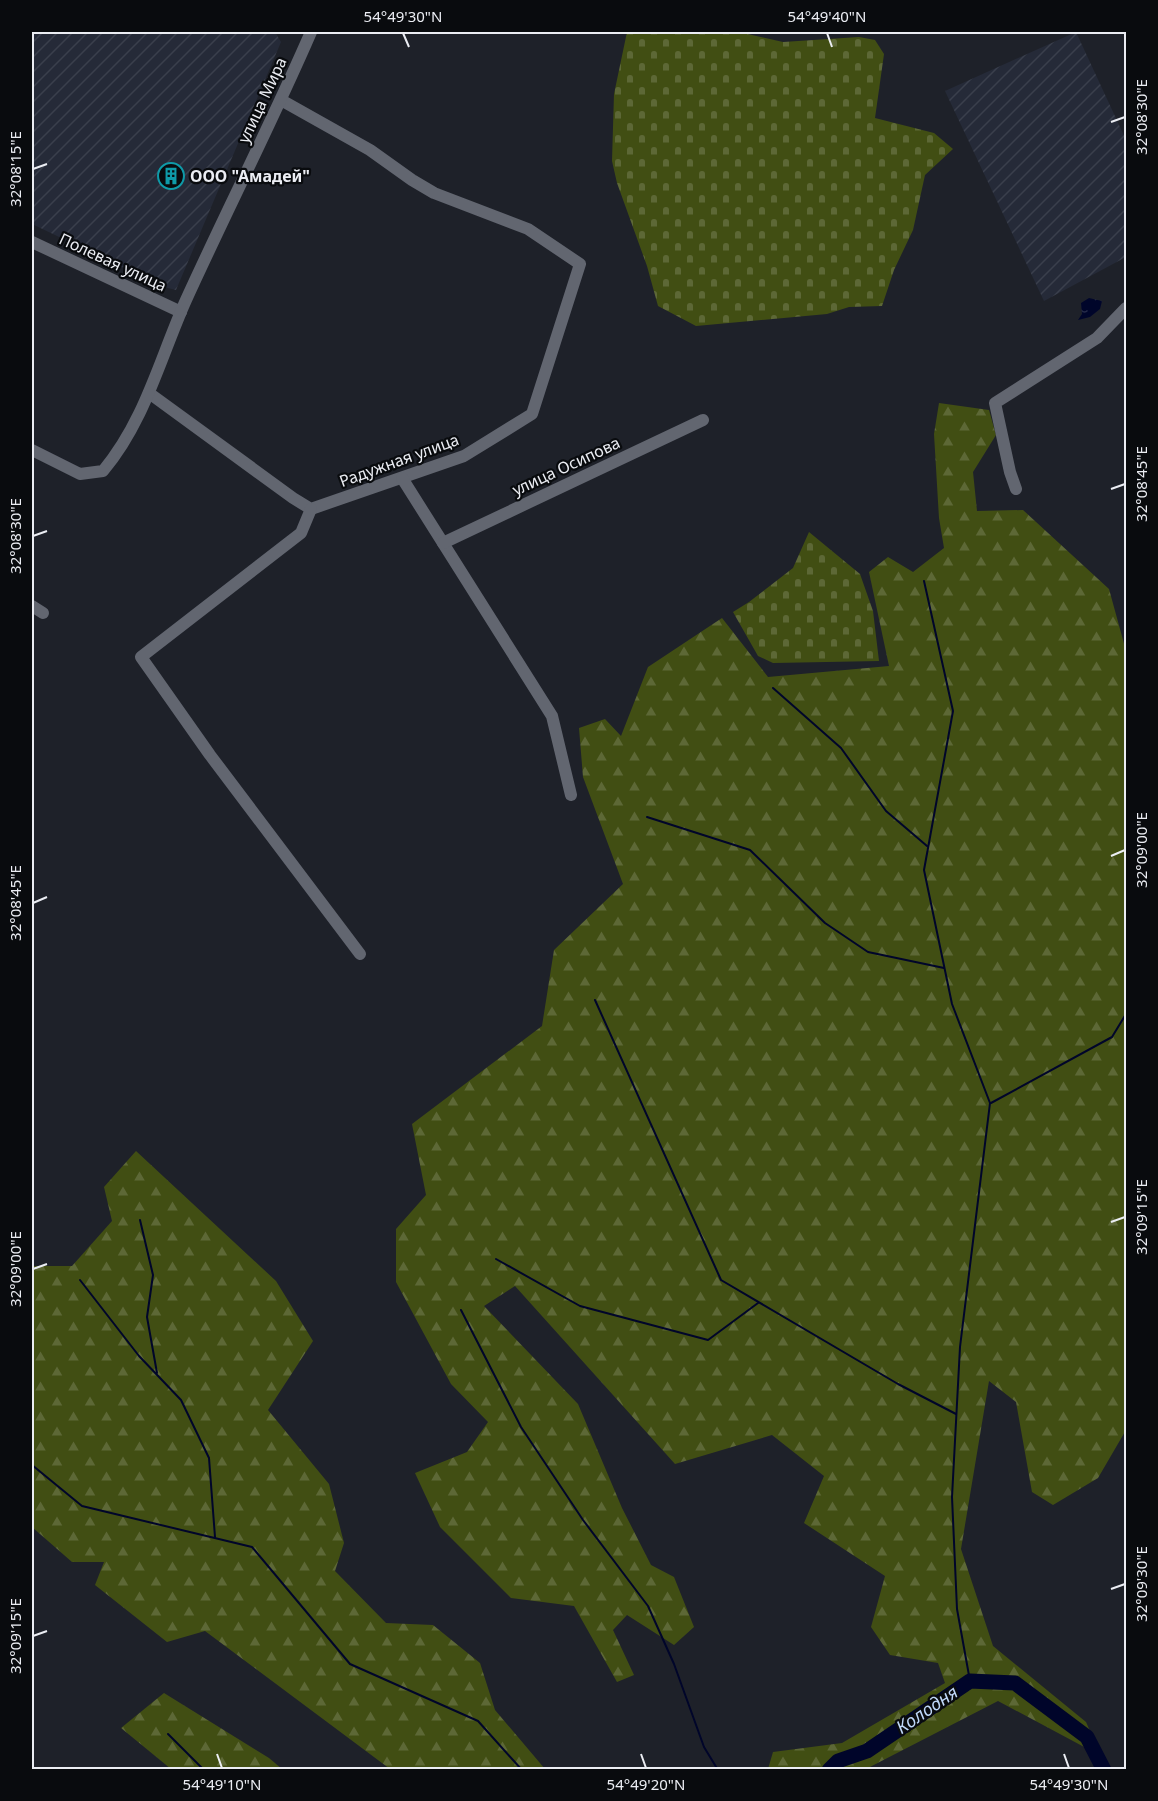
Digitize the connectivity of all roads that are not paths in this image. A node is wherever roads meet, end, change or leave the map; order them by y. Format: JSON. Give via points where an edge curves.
{"nodes":[{"id":1,"x":311,"y":32,"type":"edge"},
{"id":2,"x":281,"y":100,"type":"junction"},
{"id":3,"x":32,"y":242,"type":"edge"},
{"id":4,"x":1126,"y":308,"type":"edge"},
{"id":5,"x":181,"y":312,"type":"junction"},
{"id":6,"x":149,"y":393,"type":"junction"},
{"id":7,"x":703,"y":420,"type":"dead end"},
{"id":8,"x":32,"y":450,"type":"edge"},
{"id":9,"x":402,"y":478,"type":"junction"},
{"id":10,"x":1016,"y":489,"type":"dead end"},
{"id":11,"x":311,"y":509,"type":"junction"},
{"id":12,"x":443,"y":543,"type":"junction"},
{"id":13,"x":571,"y":795,"type":"dead end"},
{"id":14,"x":360,"y":954,"type":"dead end"}],
"edges":[{"from":1,"to":2,"type":"street","name":"улица Мира"},
{"from":2,"to":5,"type":"street","name":"улица Мира"},
{"from":2,"to":9,"type":"street","name":"Радужная улица","via":[[370,150],[434,193],[528,229],[580,264],[532,414],[464,456]]},
{"from":3,"to":5,"type":"street","name":"Полевая улица"},
{"from":4,"to":10,"type":"street","via":[[1097,338],[995,403]]},
{"from":5,"to":6,"type":"street","name":"улица Мира"},
{"from":6,"to":8,"type":"street","name":"улица Мира","via":[[123,446],[103,471],[80,474]]},
{"from":6,"to":11,"type":"street"},
{"from":7,"to":12,"type":"street","name":"улица Осипова"},
{"from":9,"to":11,"type":"street","name":"Радужная улица"},
{"from":9,"to":12,"type":"street"},
{"from":11,"to":14,"type":"street","via":[[301,533],[141,657]]},
{"from":12,"to":13,"type":"street","via":[[552,716]]}]}
